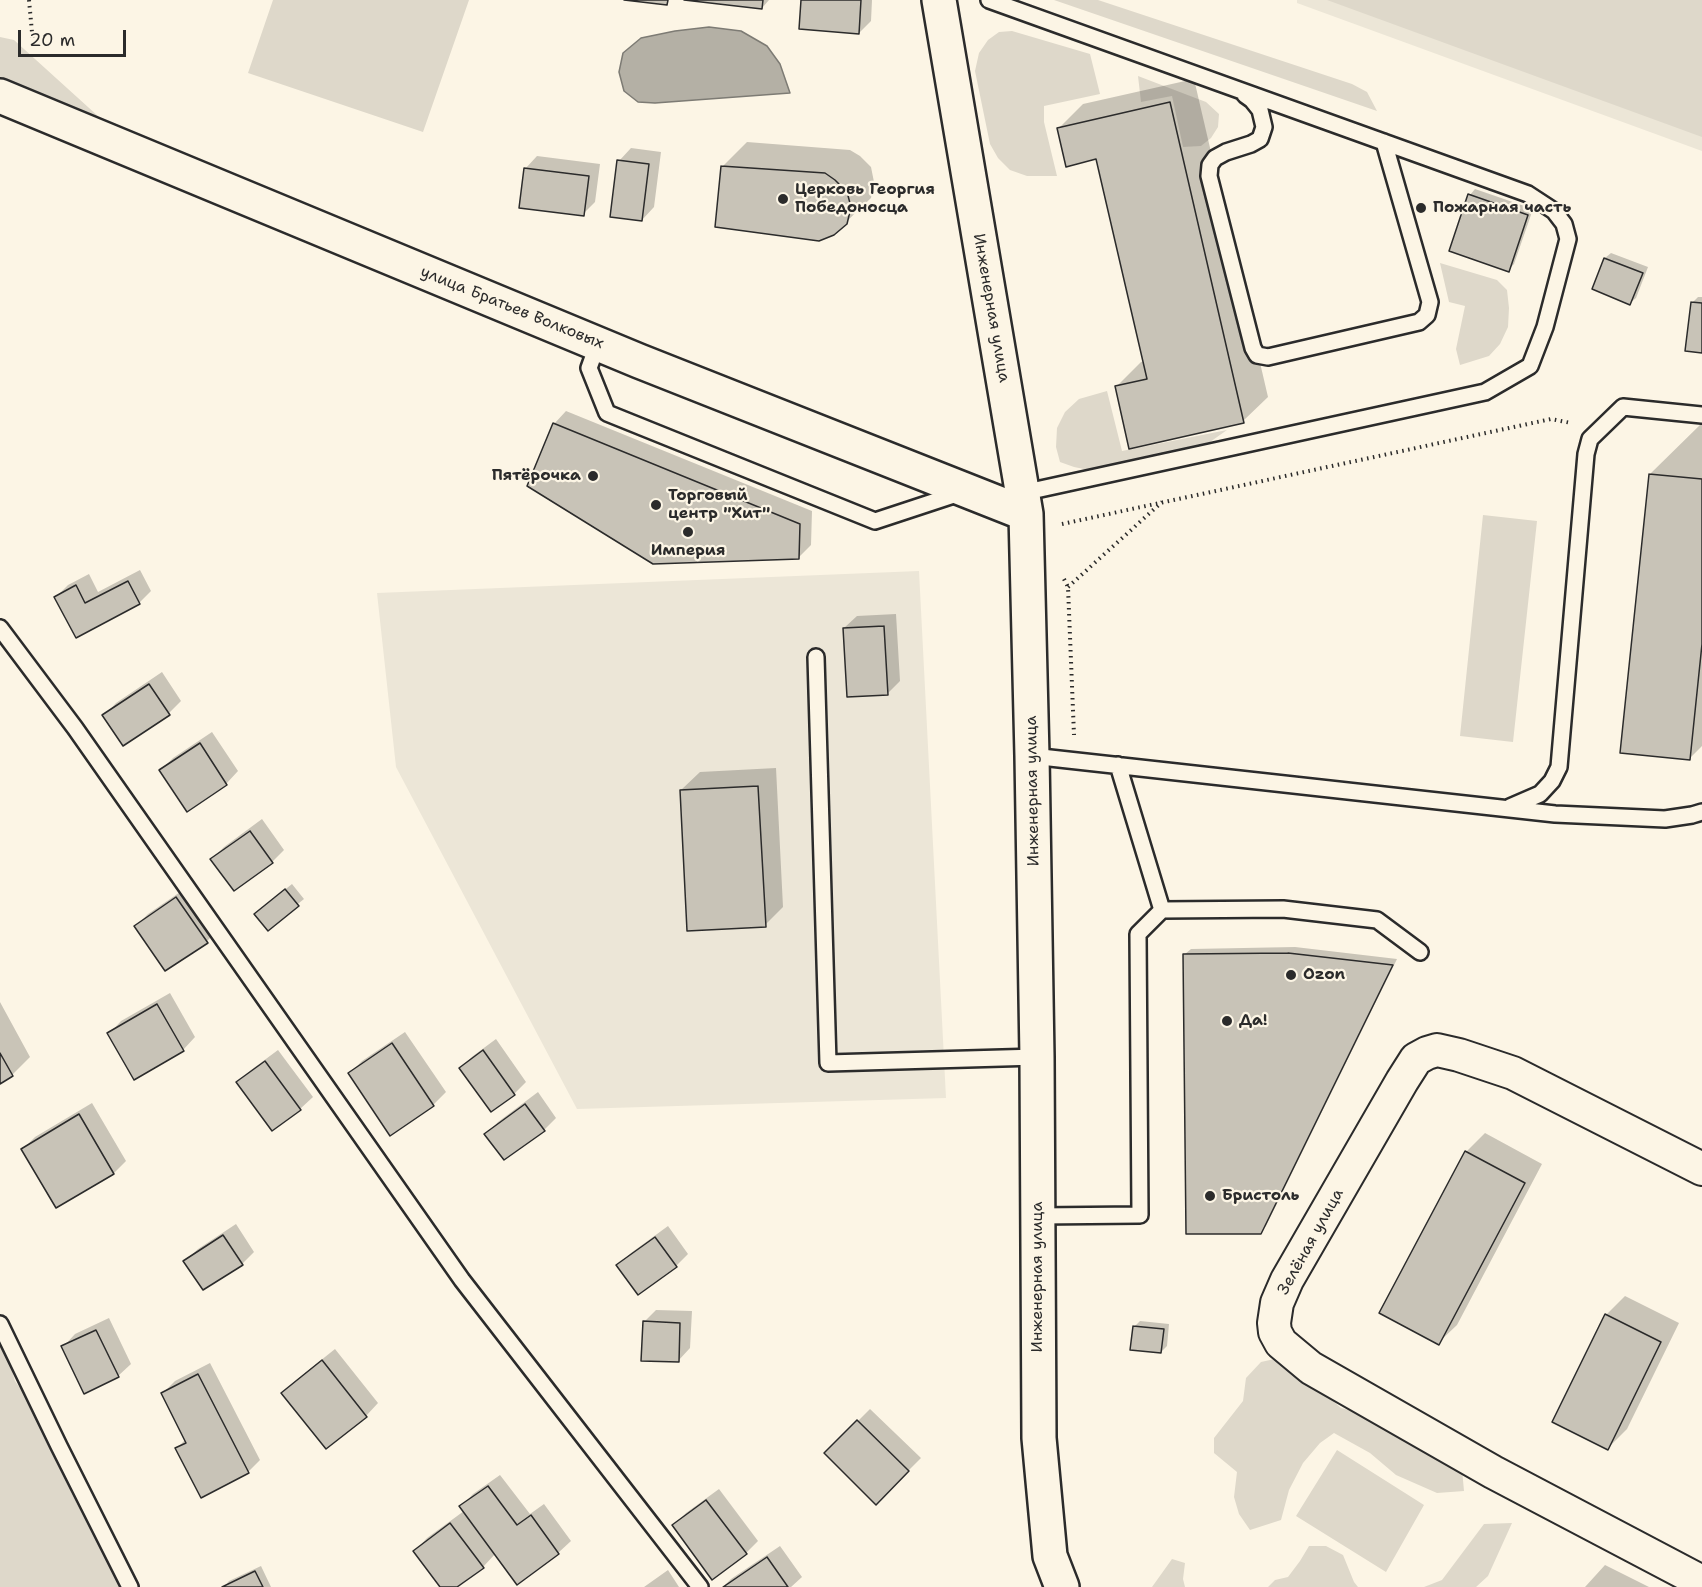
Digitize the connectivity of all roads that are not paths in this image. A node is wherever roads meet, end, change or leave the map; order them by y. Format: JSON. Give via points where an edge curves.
{"nodes":[{"id":1,"x":939,"y":0,"type":"edge"},
{"id":2,"x":989,"y":0,"type":"edge"},
{"id":3,"x":1235,"y":89,"type":"junction"},
{"id":4,"x":0,"y":96,"type":"edge"},
{"id":5,"x":1384,"y":142,"type":"junction"},
{"id":6,"x":598,"y":344,"type":"junction"},
{"id":7,"x":1702,"y":415,"type":"edge"},
{"id":8,"x":968,"y":491,"type":"junction"},
{"id":9,"x":1025,"y":513,"type":"junction"},
{"id":10,"x":0,"y":628,"type":"edge"},
{"id":11,"x":816,"y":657,"type":"dead end"},
{"id":12,"x":1032,"y":756,"type":"junction"},
{"id":13,"x":1119,"y":765,"type":"junction"},
{"id":14,"x":1507,"y":808,"type":"junction"},
{"id":15,"x":1702,"y":812,"type":"edge"},
{"id":16,"x":1162,"y":910,"type":"junction"},
{"id":17,"x":1420,"y":952,"type":"dead end"},
{"id":18,"x":1037,"y":1057,"type":"junction"},
{"id":19,"x":1702,"y":1169,"type":"edge"},
{"id":20,"x":1038,"y":1216,"type":"junction"},
{"id":21,"x":0,"y":1324,"type":"edge"},
{"id":22,"x":1702,"y":1582,"type":"edge"},
{"id":23,"x":130,"y":1587,"type":"edge"},
{"id":24,"x":700,"y":1587,"type":"edge"},
{"id":25,"x":1062,"y":1587,"type":"edge"}],
"edges":[{"from":1,"to":9,"type":"street","name":"Инженерная улица"},
{"from":2,"to":3,"type":"lane"},
{"from":3,"to":5,"type":"lane"},
{"from":3,"to":5,"type":"lane","via":[[1260,110],[1264,127],[1260,139],[1215,158],[1209,176],[1257,355],[1268,357],[1419,322],[1427,315],[1430,302]]},
{"from":4,"to":6,"type":"street","name":"улица Братьев Волковых"},
{"from":5,"to":9,"type":"lane","via":[[1528,194],[1554,211],[1564,224],[1568,238],[1545,327],[1530,366],[1485,392]]},
{"from":6,"to":8,"type":"street","name":"улица Братьев Волковых"},
{"from":6,"to":8,"type":"lane","via":[[589,368],[607,412],[875,521]]},
{"from":7,"to":14,"type":"lane","via":[[1623,407],[1590,439],[1559,767],[1540,794]]},
{"from":8,"to":9,"type":"street","name":"улица Братьев Волковых"},
{"from":9,"to":12,"type":"street","name":"Инженерная улица"},
{"from":10,"to":24,"type":"lane","via":[[75,728],[462,1280]]},
{"from":11,"to":18,"type":"lane","via":[[828,1063]]},
{"from":12,"to":13,"type":"lane"},
{"from":12,"to":18,"type":"street","name":"Инженерная улица"},
{"from":13,"to":14,"type":"lane"},
{"from":13,"to":16,"type":"lane"},
{"from":14,"to":15,"type":"lane","via":[[1665,819]]},
{"from":16,"to":17,"type":"lane","via":[[1283,909],[1377,920]]},
{"from":16,"to":20,"type":"lane","via":[[1138,934],[1140,1215]]},
{"from":18,"to":20,"type":"street","name":"Инженерная улица"},
{"from":19,"to":22,"type":"street","name":"Зелёная улица","via":[[1514,1073],[1459,1055],[1437,1050],[1427,1053],[1416,1059],[1287,1280],[1274,1323],[1281,1343],[1311,1368],[1493,1472]]},
{"from":20,"to":25,"type":"street","name":"Инженерная улица","via":[[1039,1438],[1050,1556]]},
{"from":21,"to":23,"type":"lane"}]}
